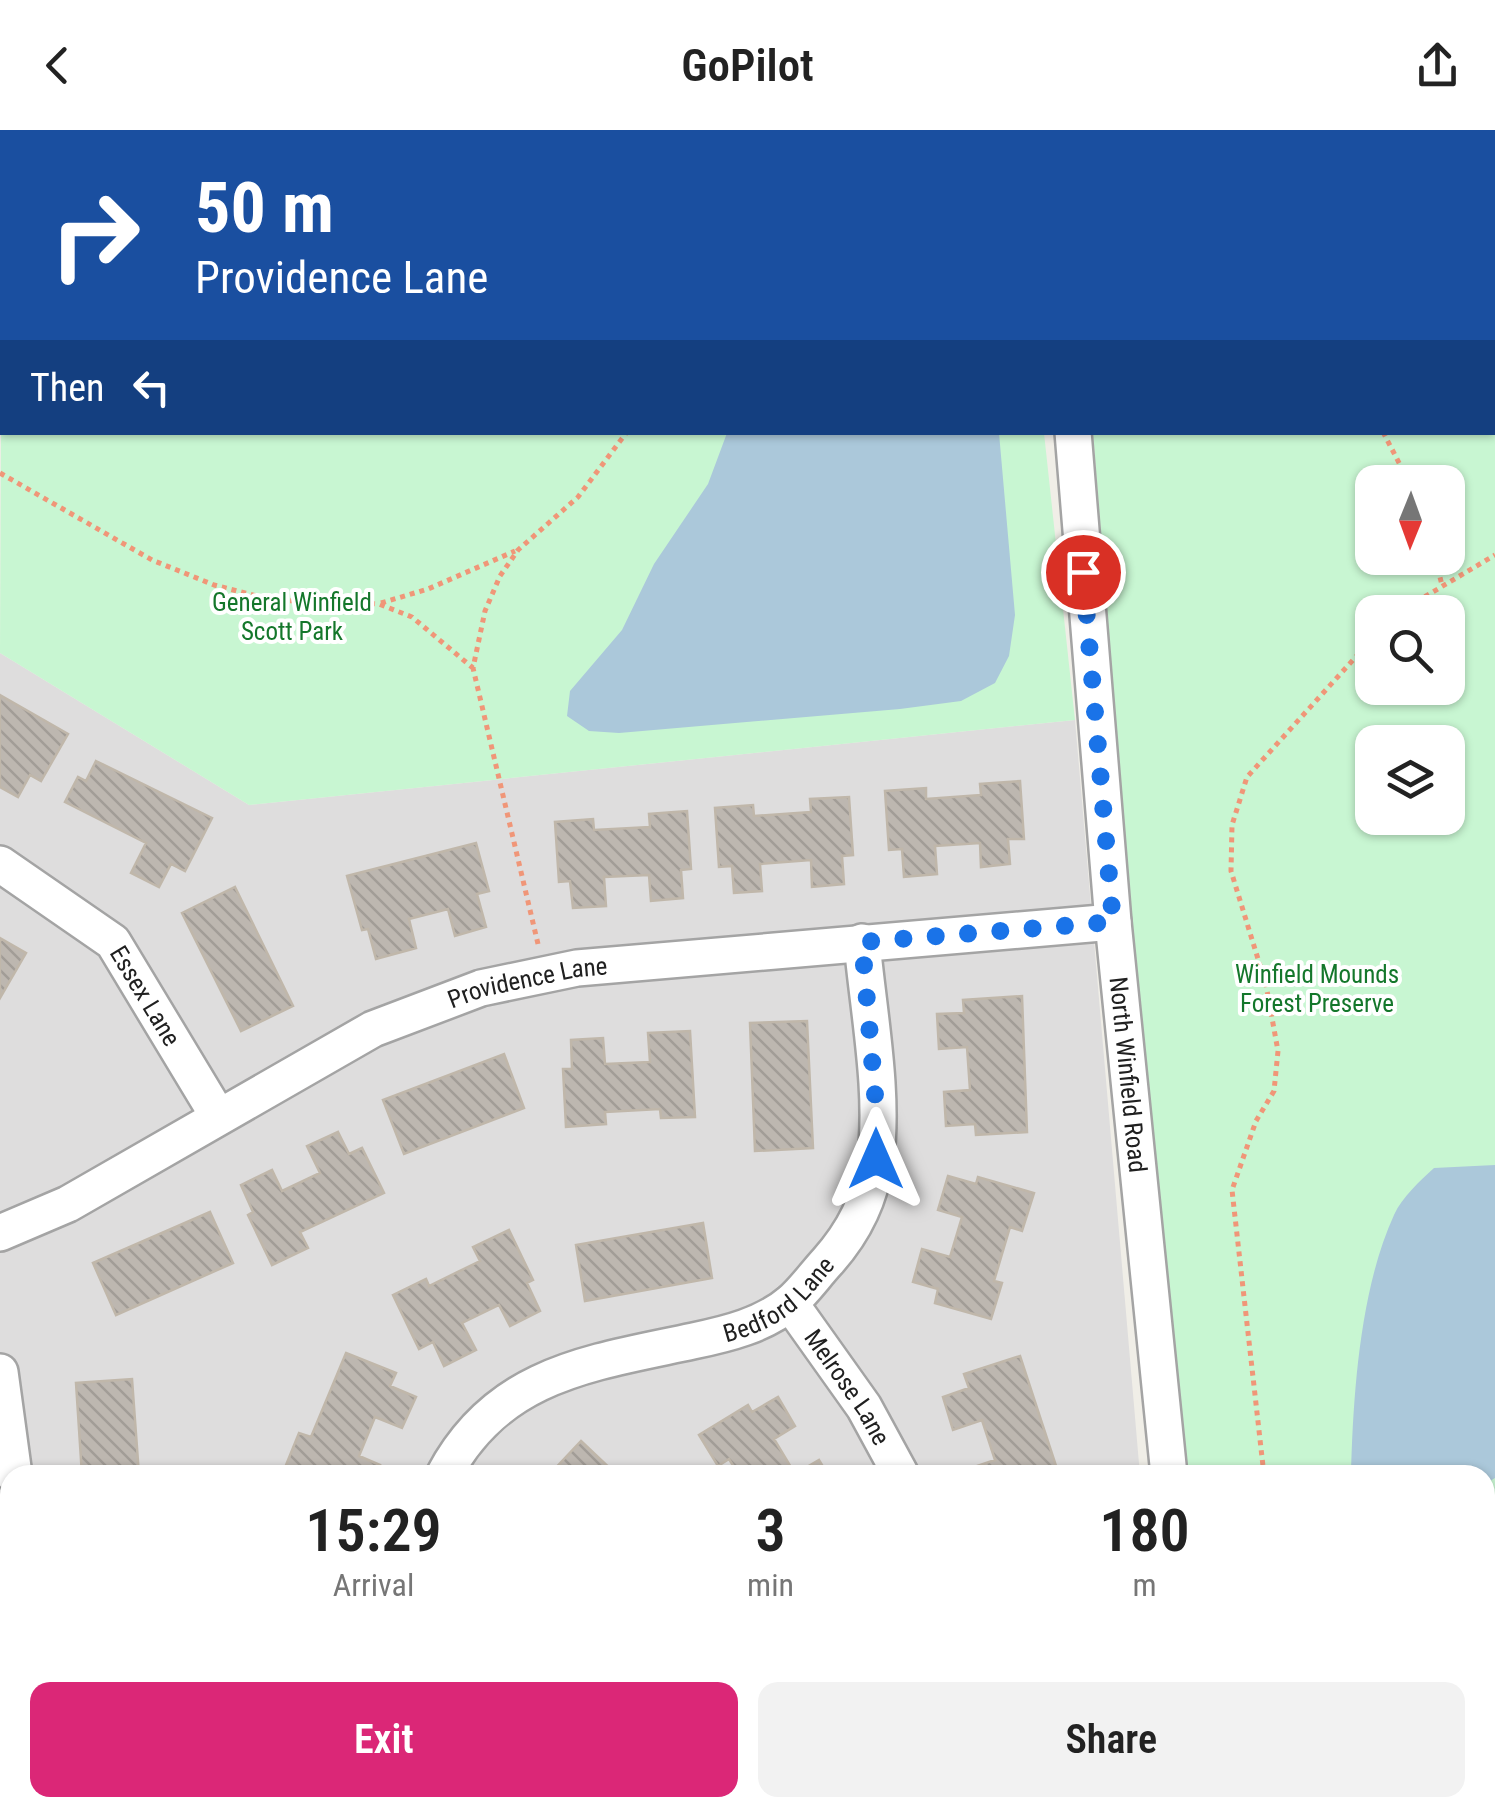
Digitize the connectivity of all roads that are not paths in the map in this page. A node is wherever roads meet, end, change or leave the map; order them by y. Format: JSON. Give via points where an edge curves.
{"nodes":[{"id":1,"x":1073,"y":435,"type":"edge"},
{"id":2,"x":0,"y":864,"type":"edge"},
{"id":3,"x":1113,"y":922,"type":"junction"},
{"id":4,"x":862,"y":942,"type":"junction"},
{"id":5,"x":218,"y":1116,"type":"junction"},
{"id":6,"x":0,"y":1233,"type":"edge"},
{"id":7,"x":790,"y":1303,"type":"junction"},
{"id":8,"x":0,"y":1372,"type":"edge"},
{"id":9,"x":13,"y":1465,"type":"edge"},
{"id":10,"x":451,"y":1465,"type":"edge"},
{"id":11,"x":896,"y":1465,"type":"edge"},
{"id":12,"x":1168,"y":1465,"type":"edge"}],
"edges":[{"from":1,"to":3,"type":"street","name":"North Winfield Road"},
{"from":2,"to":5,"type":"street","name":"Essex Lane","via":[[112,942]]},
{"from":3,"to":4,"type":"street","name":"Providence Lane"},
{"from":3,"to":12,"type":"street","name":"North Winfield Road"},
{"from":4,"to":5,"type":"street","name":"Providence Lane","via":[[576,968],[481,988],[373,1029]]},
{"from":4,"to":7,"type":"street","name":"Bedford Lane","via":[[876,1159],[861,1214],[844,1243]]},
{"from":5,"to":6,"type":"street","name":"Providence Lane","via":[[68,1204]]},
{"from":7,"to":10,"type":"street","name":"Bedford Lane","via":[[724,1335],[538,1381],[484,1416]]},
{"from":7,"to":11,"type":"street","name":"Melrose Lane","via":[[864,1407]]},
{"from":8,"to":9,"type":"street"}]}
